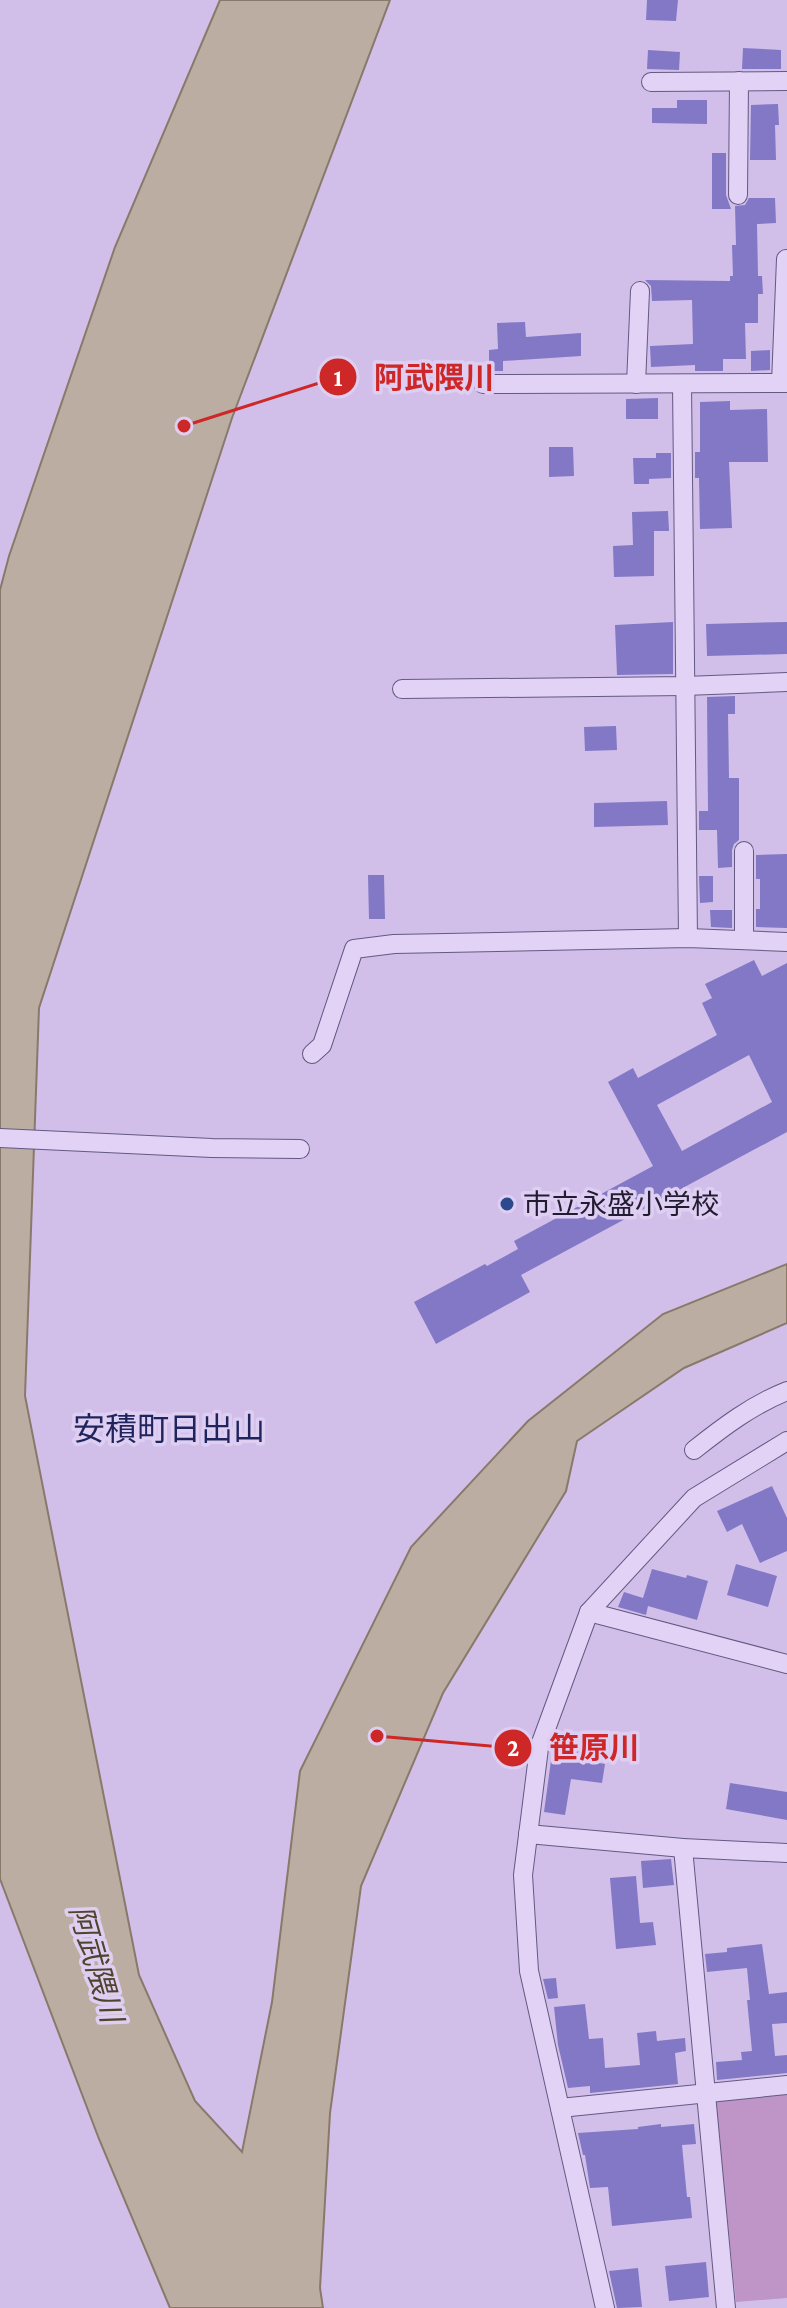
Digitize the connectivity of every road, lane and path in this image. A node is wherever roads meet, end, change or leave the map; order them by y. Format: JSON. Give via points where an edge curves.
{"nodes":[{"id":1,"x":739,"y":81,"type":"junction"},
{"id":2,"x":787,"y":81,"type":"edge"},
{"id":3,"x":651,"y":82,"type":"dead end"},
{"id":4,"x":738,"y":195,"type":"dead end"},
{"id":5,"x":786,"y":259,"type":"edge"},
{"id":6,"x":640,"y":291,"type":"dead end"},
{"id":7,"x":784,"y":383,"type":"edge"},
{"id":8,"x":483,"y":384,"type":"dead end"},
{"id":9,"x":636,"y":384,"type":"junction"},
{"id":10,"x":682,"y":384,"type":"junction"},
{"id":11,"x":787,"y":682,"type":"edge"},
{"id":12,"x":685,"y":686,"type":"junction"},
{"id":13,"x":402,"y":689,"type":"dead end"},
{"id":14,"x":744,"y":851,"type":"dead end"},
{"id":15,"x":688,"y":938,"type":"junction"},
{"id":16,"x":744,"y":940,"type":"junction"},
{"id":17,"x":787,"y":942,"type":"edge"},
{"id":18,"x":312,"y":1054,"type":"dead end"},
{"id":19,"x":0,"y":1138,"type":"edge"},
{"id":20,"x":300,"y":1149,"type":"dead end"},
{"id":21,"x":787,"y":1391,"type":"edge"},
{"id":22,"x":787,"y":1441,"type":"edge"},
{"id":23,"x":694,"y":1450,"type":"dead end"},
{"id":24,"x":589,"y":1612,"type":"junction"},
{"id":25,"x":787,"y":1664,"type":"edge"},
{"id":26,"x":528,"y":1834,"type":"junction"},
{"id":27,"x":683,"y":1848,"type":"junction"},
{"id":28,"x":787,"y":1853,"type":"edge"},
{"id":29,"x":787,"y":2085,"type":"edge"},
{"id":30,"x":705,"y":2092,"type":"junction"},
{"id":31,"x":560,"y":2108,"type":"junction"},
{"id":32,"x":605,"y":2308,"type":"edge"},
{"id":33,"x":726,"y":2308,"type":"edge"}],
"edges":[{"from":1,"to":2,"type":"street"},
{"from":1,"to":3,"type":"street"},
{"from":1,"to":4,"type":"street"},
{"from":5,"to":7,"type":"street"},
{"from":6,"to":9,"type":"street"},
{"from":7,"to":10,"type":"street"},
{"from":8,"to":9,"type":"street"},
{"from":9,"to":10,"type":"street"},
{"from":10,"to":12,"type":"street"},
{"from":11,"to":12,"type":"street"},
{"from":12,"to":13,"type":"street"},
{"from":12,"to":15,"type":"street"},
{"from":14,"to":16,"type":"street"},
{"from":15,"to":16,"type":"street"},
{"from":15,"to":18,"type":"street","via":[[354,949],[322,1045]]},
{"from":16,"to":17,"type":"street"},
{"from":19,"to":20,"type":"street"},
{"from":21,"to":23,"type":"street"},
{"from":22,"to":24,"type":"street","via":[[694,1498]]},
{"from":24,"to":25,"type":"street"},
{"from":24,"to":26,"type":"street","via":[[539,1748]]},
{"from":26,"to":27,"type":"street"},
{"from":26,"to":31,"type":"street","via":[[523,1875],[529,1971]]},
{"from":27,"to":28,"type":"street"},
{"from":27,"to":30,"type":"street"},
{"from":29,"to":30,"type":"street"},
{"from":30,"to":31,"type":"street"},
{"from":30,"to":33,"type":"street"},
{"from":31,"to":32,"type":"street"}]}
